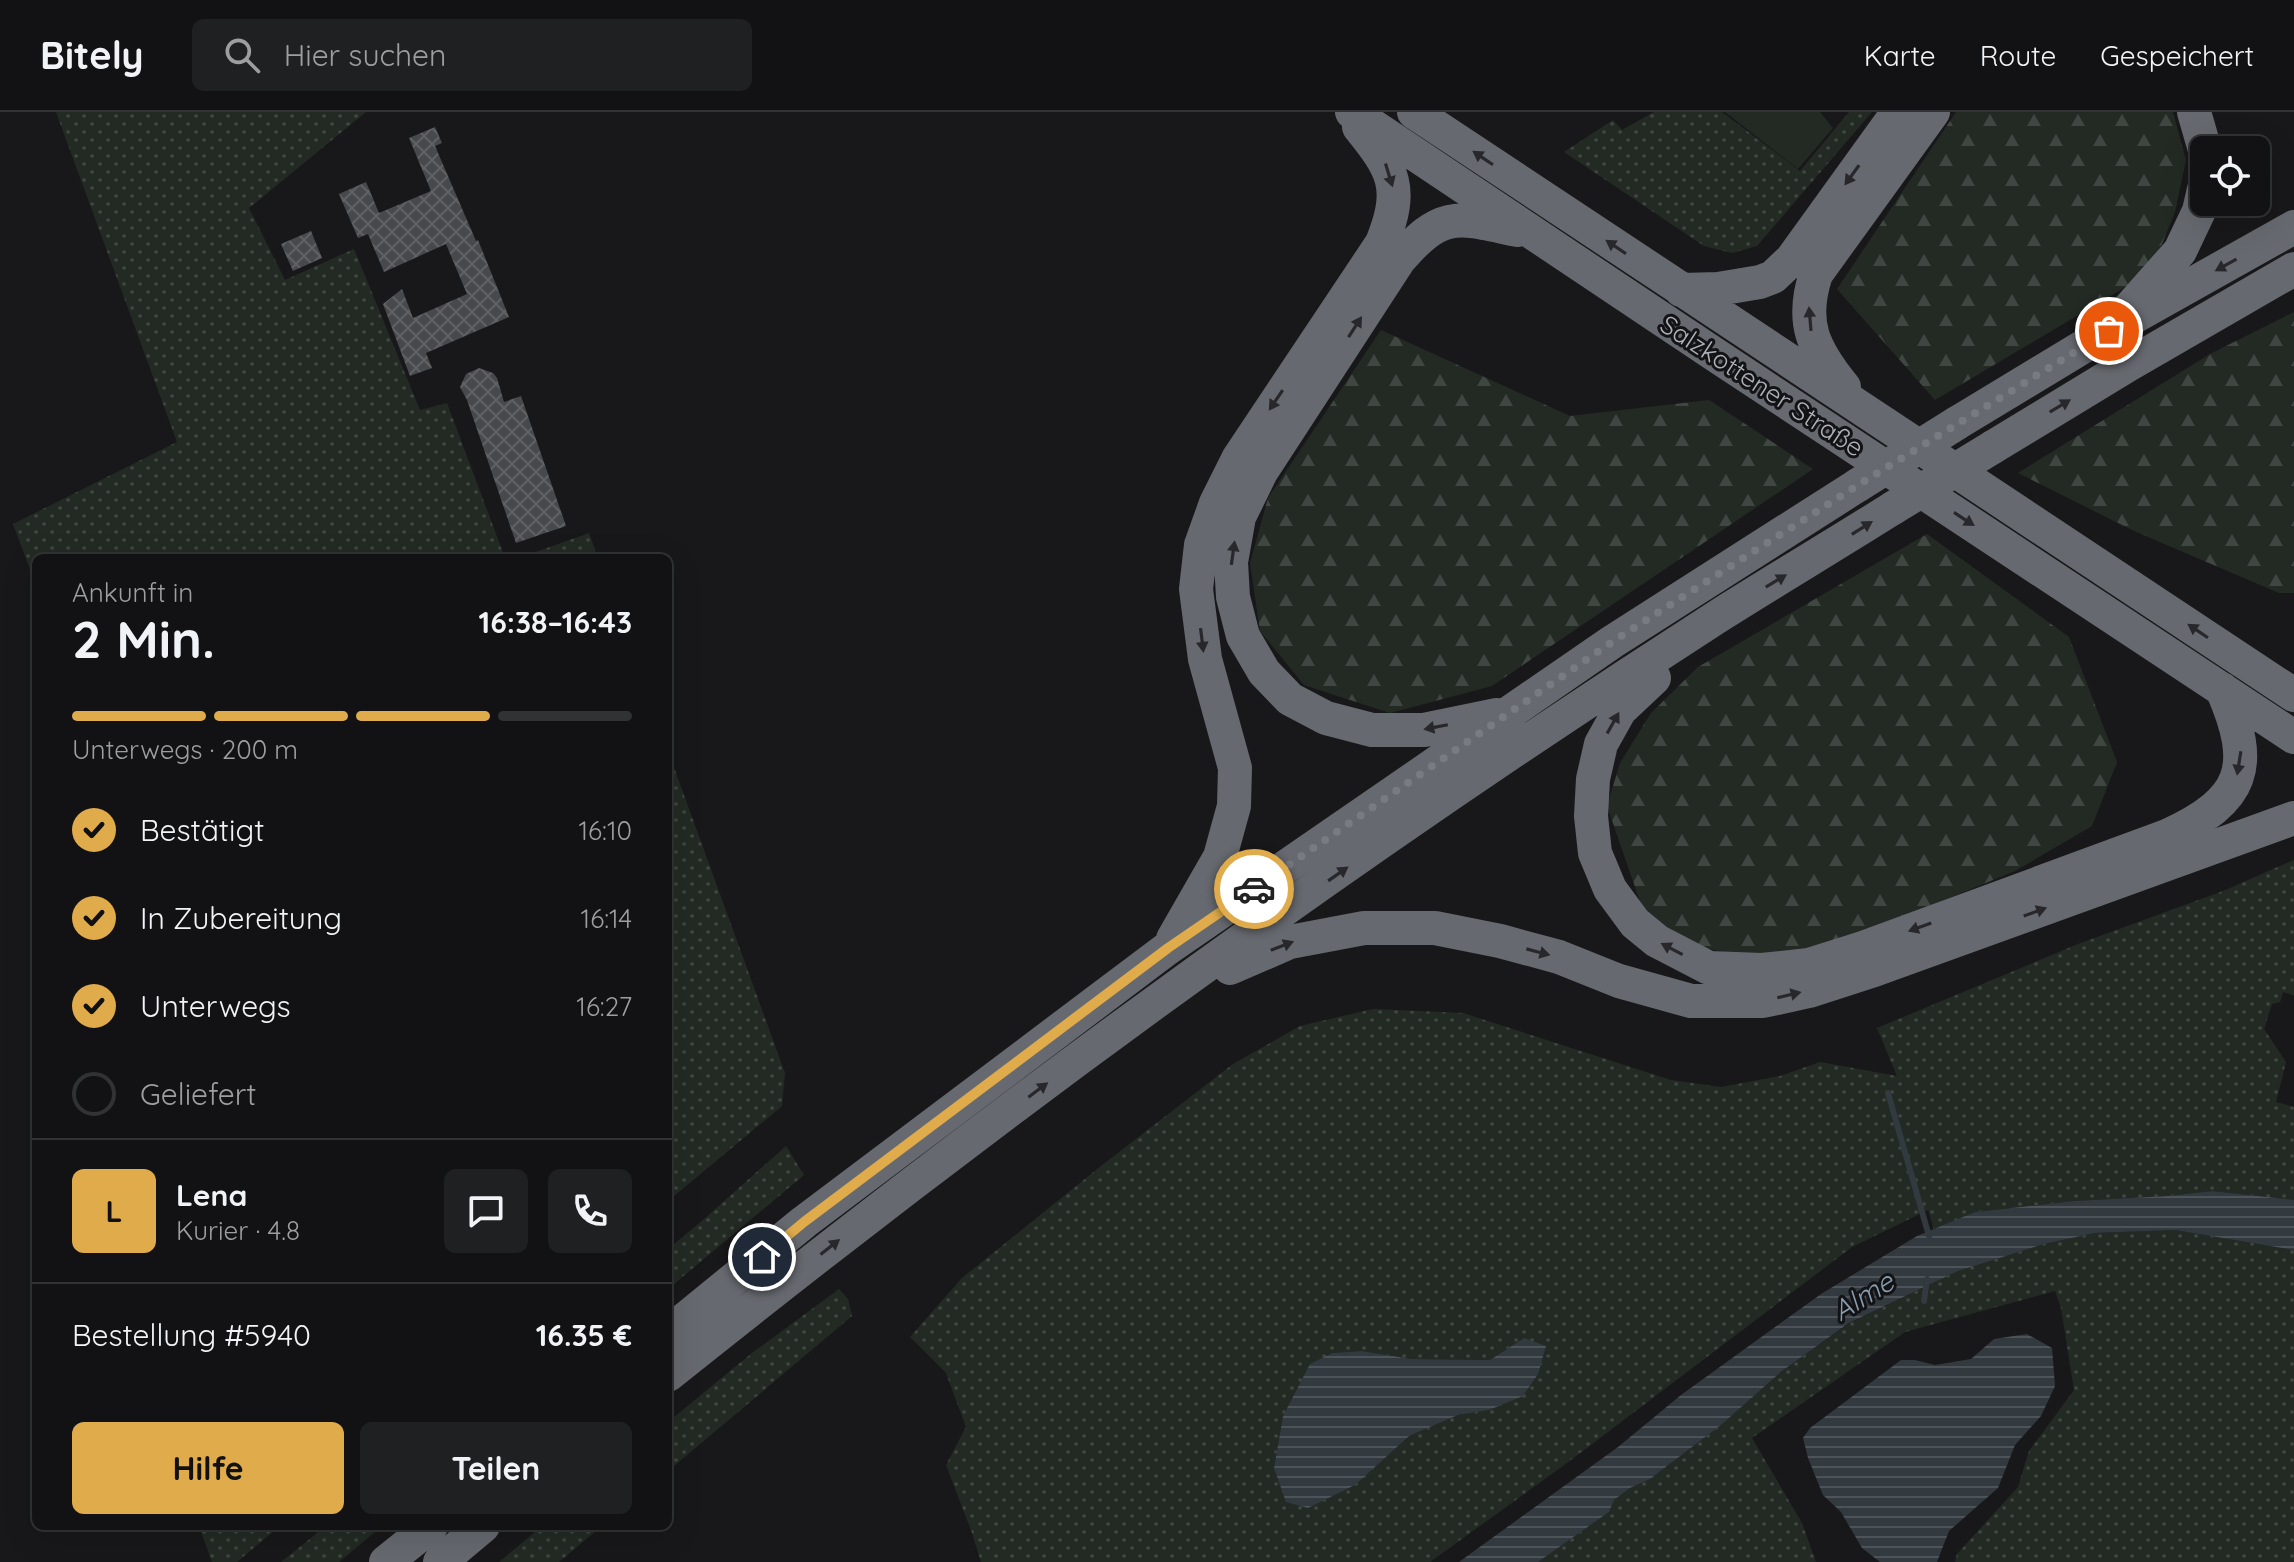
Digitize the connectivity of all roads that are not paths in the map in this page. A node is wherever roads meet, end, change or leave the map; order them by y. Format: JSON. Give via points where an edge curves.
{"nodes":[{"id":1,"x":1345,"y":112,"type":"edge"},
{"id":2,"x":1352,"y":112,"type":"edge"},
{"id":3,"x":1414,"y":112,"type":"edge"},
{"id":4,"x":1898,"y":112,"type":"edge"},
{"id":5,"x":1933,"y":112,"type":"edge"},
{"id":6,"x":2194,"y":112,"type":"edge"},
{"id":7,"x":2201,"y":136,"type":"edge"},
{"id":8,"x":2197,"y":216,"type":"edge"},
{"id":9,"x":2294,"y":227,"type":"edge"},
{"id":10,"x":1533,"y":233,"type":"junction"},
{"id":11,"x":2294,"y":269,"type":"edge"},
{"id":12,"x":2279,"y":282,"type":"edge"},
{"id":13,"x":1681,"y":290,"type":"junction"},
{"id":14,"x":2109,"y":331,"type":"junction"},
{"id":15,"x":1863,"y":408,"type":"junction"},
{"id":16,"x":1722,"y":614,"type":"junction"},
{"id":17,"x":2222,"y":689,"type":"junction"},
{"id":18,"x":2294,"y":695,"type":"edge"},
{"id":19,"x":1512,"y":712,"type":"junction"},
{"id":20,"x":2294,"y":737,"type":"edge"},
{"id":21,"x":2294,"y":818,"type":"edge"},
{"id":22,"x":1168,"y":948,"type":"junction"},
{"id":23,"x":1160,"y":999,"type":"junction"},
{"id":24,"x":672,"y":1330,"type":"edge"},
{"id":25,"x":672,"y":1372,"type":"edge"},
{"id":26,"x":426,"y":1530,"type":"edge"},
{"id":27,"x":478,"y":1530,"type":"edge"},
{"id":28,"x":386,"y":1562,"type":"edge"},
{"id":29,"x":440,"y":1562,"type":"edge"}],
"edges":[{"from":1,"to":22,"type":"highway","one_way":true,"via":[[1389,168],[1394,195],[1390,223],[1382,243],[1238,459],[1201,545],[1196,589],[1205,659],[1235,768],[1234,806],[1220,857]]},
{"from":2,"to":10,"type":"highway","name":"Salzkottener Straße"},
{"from":13,"to":3,"type":"highway","name":"Salzkottener Straße","one_way":true},
{"from":4,"to":13,"type":"highway","one_way":true,"via":[[1792,259],[1773,277],[1742,286]]},
{"from":15,"to":5,"type":"highway","one_way":true,"via":[[1813,342],[1810,294],[1816,274]]},
{"from":6,"to":7,"type":"highway"},
{"from":8,"to":14,"type":"highway","via":[[2180,251]]},
{"from":9,"to":14,"type":"highway","one_way":true},
{"from":10,"to":17,"type":"highway","name":"Salzkottener Straße","one_way":true},
{"from":19,"to":10,"type":"highway","one_way":true,"via":[[1424,730],[1372,730],[1326,718],[1290,699],[1264,672],[1243,636],[1231,562],[1239,517],[1261,472],[1417,239],[1434,226],[1459,219]]},
{"from":11,"to":12,"type":"highway"},
{"from":16,"to":12,"type":"highway","one_way":true,"bridge":true,"via":[[1993,447]]},
{"from":13,"to":15,"type":"highway","name":"Salzkottener Straße"},
{"from":14,"to":19,"type":"highway","bridge":true,"via":[[1858,485]]},
{"from":18,"to":15,"type":"highway","name":"Salzkottener Straße","one_way":true},
{"from":17,"to":16,"type":"highway","one_way":true,"via":[[2241,744],[2240,769],[2218,805],[2197,822],[1809,965],[1709,968],[1657,941],[1635,923],[1610,889],[1595,853],[1592,804],[1601,744],[1620,710]]},
{"from":23,"to":16,"type":"highway","one_way":true,"via":[[1532,738]]},
{"from":17,"to":20,"type":"highway","name":"Salzkottener Straße"},
{"from":19,"to":22,"type":"highway"},
{"from":23,"to":21,"type":"highway","one_way":true,"via":[[1290,942],[1364,928],[1435,928],[1559,957],[1691,1001],[1763,1001],[1874,970]]},
{"from":22,"to":24,"type":"highway","via":[[804,1222]]},
{"from":25,"to":23,"type":"highway","one_way":true,"via":[[880,1207]]},
{"from":26,"to":28,"type":"highway"},
{"from":27,"to":29,"type":"highway"}]}
